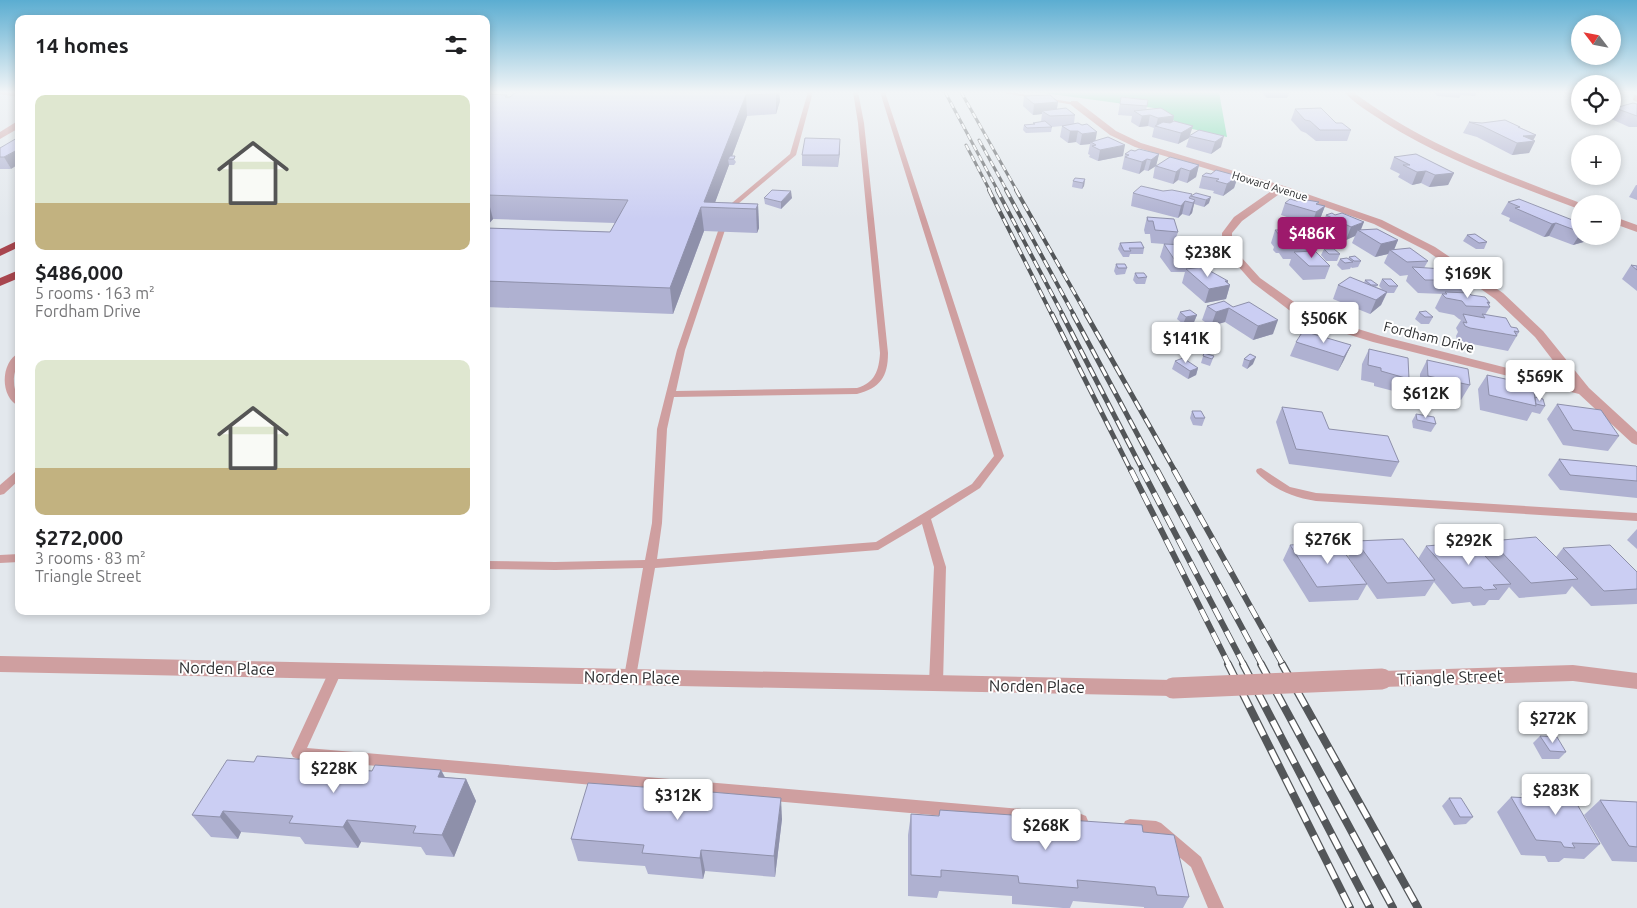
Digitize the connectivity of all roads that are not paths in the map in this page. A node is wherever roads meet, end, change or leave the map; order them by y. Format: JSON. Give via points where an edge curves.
{"nodes":[{"id":1,"x":799,"y":134,"type":"edge"},
{"id":2,"x":862,"y":134,"type":"edge"},
{"id":3,"x":897,"y":134,"type":"edge"},
{"id":4,"x":1116,"y":134,"type":"edge"},
{"id":5,"x":1409,"y":134,"type":"edge"},
{"id":6,"x":1281,"y":188,"type":"junction"},
{"id":7,"x":1571,"y":202,"type":"edge"},
{"id":8,"x":1621,"y":223,"type":"edge"},
{"id":9,"x":1637,"y":229,"type":"edge"},
{"id":10,"x":15,"y":245,"type":"edge"},
{"id":11,"x":0,"y":253,"type":"edge"},
{"id":12,"x":15,"y":275,"type":"edge"},
{"id":13,"x":0,"y":283,"type":"edge"},
{"id":14,"x":15,"y":360,"type":"edge"},
{"id":15,"x":1584,"y":391,"type":"junction"},
{"id":16,"x":670,"y":394,"type":"junction"},
{"id":17,"x":15,"y":400,"type":"edge"},
{"id":18,"x":1637,"y":440,"type":"edge"},
{"id":19,"x":1261,"y":471,"type":"dead end"},
{"id":20,"x":15,"y":478,"type":"edge"},
{"id":21,"x":0,"y":491,"type":"edge"},
{"id":22,"x":1637,"y":517,"type":"edge"},
{"id":23,"x":925,"y":518,"type":"junction"},
{"id":24,"x":15,"y":558,"type":"edge"},
{"id":25,"x":0,"y":559,"type":"edge"},
{"id":26,"x":650,"y":564,"type":"junction"},
{"id":27,"x":490,"y":565,"type":"edge"},
{"id":28,"x":0,"y":664,"type":"edge"},
{"id":29,"x":336,"y":670,"type":"junction"},
{"id":30,"x":630,"y":677,"type":"junction"},
{"id":31,"x":1637,"y":681,"type":"edge"},
{"id":32,"x":936,"y":683,"type":"junction"},
{"id":33,"x":1264,"y":683,"type":"joint"},
{"id":34,"x":1097,"y":823,"type":"edge"},
{"id":35,"x":1116,"y":824,"type":"edge"},
{"id":36,"x":1216,"y":908,"type":"edge"}],
"edges":[{"from":1,"to":16,"type":"lane","via":[[793,155],[729,208],[681,350]]},
{"from":2,"to":16,"type":"lane","via":[[884,353],[881,375],[867,389],[857,391]]},
{"from":3,"to":23,"type":"lane","via":[[999,456],[976,486]]},
{"from":4,"to":6,"type":"street","name":"Howard Avenue","via":[[1138,145]]},
{"from":5,"to":7,"type":"street"},
{"from":6,"to":15,"type":"street","name":"Howard Avenue","via":[[1378,222],[1431,249],[1505,302],[1539,334]]},
{"from":6,"to":15,"type":"street","name":"Fordham Drive","via":[[1238,219],[1228,233],[1227,248],[1256,280],[1293,307],[1328,324],[1376,339]]},
{"from":8,"to":9,"type":"street"},
{"from":10,"to":11,"type":"highway"},
{"from":12,"to":13,"type":"highway"},
{"from":14,"to":17,"type":"lane","via":[[9,384],[9,392]]},
{"from":15,"to":18,"type":"street","name":"Howard Avenue"},
{"from":16,"to":26,"type":"lane","via":[[662,429]]},
{"from":19,"to":22,"type":"lane","via":[[1275,485],[1293,494],[1316,497]]},
{"from":20,"to":21,"type":"lane"},
{"from":23,"to":26,"type":"lane","via":[[878,546]]},
{"from":23,"to":32,"type":"lane","via":[[940,567]]},
{"from":24,"to":25,"type":"lane"},
{"from":26,"to":27,"type":"lane"},
{"from":26,"to":30,"type":"lane"},
{"from":28,"to":29,"type":"street","name":"Norden Place"},
{"from":29,"to":30,"type":"street","name":"Norden Place"},
{"from":29,"to":34,"type":"lane","via":[[298,753]]},
{"from":30,"to":32,"type":"street","name":"Norden Place"},
{"from":31,"to":33,"type":"street","name":"Triangle Street","bridge":true,"via":[[1573,673]]},
{"from":32,"to":33,"type":"street","name":"Norden Place","bridge":true,"via":[[1173,688]]},
{"from":35,"to":36,"type":"lane","via":[[1156,828],[1196,862]]}]}
